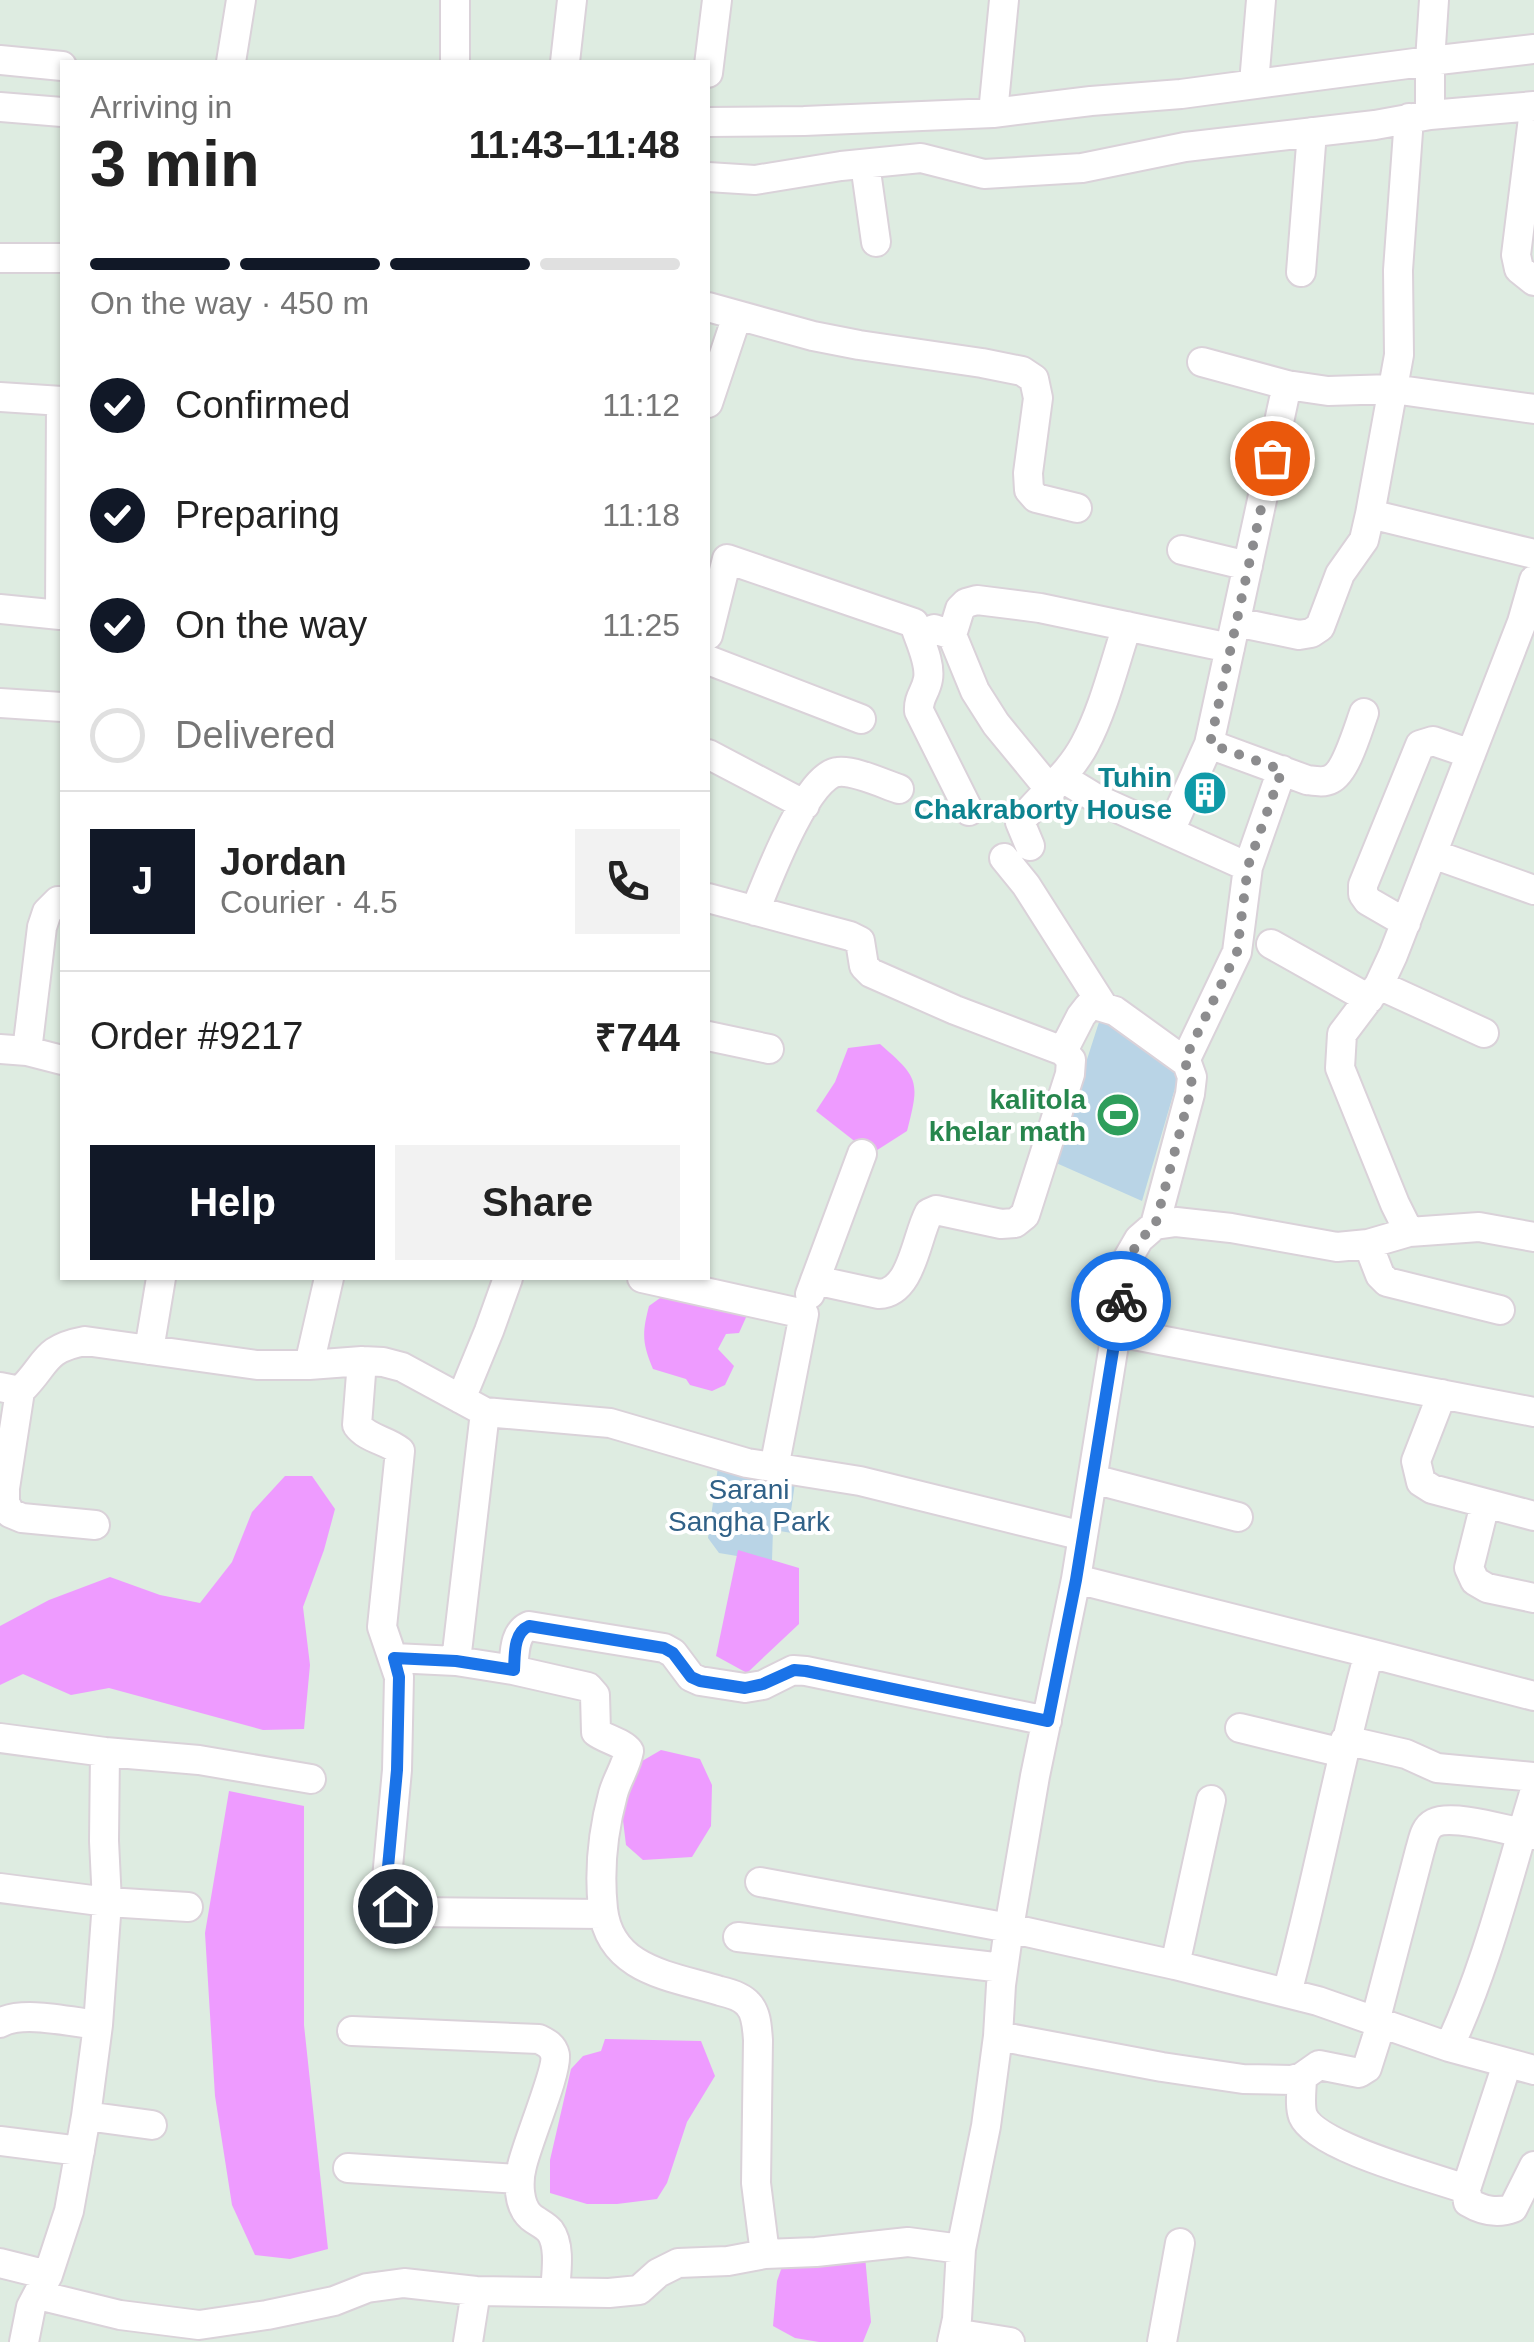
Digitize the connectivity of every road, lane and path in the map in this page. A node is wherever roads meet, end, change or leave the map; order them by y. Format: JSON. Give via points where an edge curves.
{"nodes":[{"id":1,"x":241,"y":0,"type":"edge"},
{"id":2,"x":455,"y":0,"type":"edge"},
{"id":3,"x":572,"y":0,"type":"edge"},
{"id":4,"x":717,"y":0,"type":"edge"},
{"id":5,"x":1004,"y":0,"type":"edge"},
{"id":6,"x":1261,"y":0,"type":"edge"},
{"id":7,"x":1434,"y":0,"type":"edge"},
{"id":8,"x":1534,"y":48,"type":"edge"},
{"id":9,"x":0,"y":60,"type":"edge"},
{"id":10,"x":231,"y":60,"type":"edge"},
{"id":11,"x":455,"y":60,"type":"edge"},
{"id":12,"x":565,"y":60,"type":"edge"},
{"id":13,"x":710,"y":60,"type":"edge"},
{"id":14,"x":60,"y":66,"type":"edge"},
{"id":15,"x":1254,"y":82,"type":"junction"},
{"id":16,"x":1425,"y":93,"type":"junction"},
{"id":17,"x":0,"y":107,"type":"edge"},
{"id":18,"x":1534,"y":108,"type":"edge"},
{"id":19,"x":60,"y":112,"type":"edge"},
{"id":20,"x":993,"y":114,"type":"junction"},
{"id":21,"x":710,"y":122,"type":"edge"},
{"id":22,"x":1312,"y":132,"type":"junction"},
{"id":23,"x":865,"y":164,"type":"junction"},
{"id":24,"x":710,"y":178,"type":"edge"},
{"id":25,"x":876,"y":242,"type":"dead end"},
{"id":26,"x":0,"y":258,"type":"edge"},
{"id":27,"x":60,"y":258,"type":"edge"},
{"id":28,"x":1301,"y":272,"type":"dead end"},
{"id":29,"x":1534,"y":281,"type":"edge"},
{"id":30,"x":710,"y":308,"type":"edge"},
{"id":31,"x":737,"y":316,"type":"junction"},
{"id":32,"x":1202,"y":362,"type":"dead end"},
{"id":33,"x":1287,"y":386,"type":"junction"},
{"id":34,"x":1394,"y":390,"type":"junction"},
{"id":35,"x":0,"y":397,"type":"edge"},
{"id":36,"x":710,"y":398,"type":"edge"},
{"id":37,"x":60,"y":401,"type":"edge"},
{"id":38,"x":1534,"y":409,"type":"edge"},
{"id":39,"x":1077,"y":508,"type":"dead end"},
{"id":40,"x":1370,"y":514,"type":"junction"},
{"id":41,"x":1182,"y":550,"type":"dead end"},
{"id":42,"x":1534,"y":554,"type":"edge"},
{"id":43,"x":718,"y":557,"type":"edge"},
{"id":44,"x":1248,"y":566,"type":"junction"},
{"id":45,"x":1534,"y":580,"type":"edge"},
{"id":46,"x":0,"y":609,"type":"edge"},
{"id":47,"x":60,"y":615,"type":"edge"},
{"id":48,"x":710,"y":619,"type":"edge"},
{"id":49,"x":914,"y":623,"type":"junction"},
{"id":50,"x":1127,"y":626,"type":"junction"},
{"id":51,"x":952,"y":635,"type":"junction"},
{"id":52,"x":1233,"y":635,"type":"junction"},
{"id":53,"x":710,"y":661,"type":"edge"},
{"id":54,"x":0,"y":703,"type":"edge"},
{"id":55,"x":60,"y":708,"type":"edge"},
{"id":56,"x":1364,"y":713,"type":"dead end"},
{"id":57,"x":861,"y":720,"type":"dead end"},
{"id":58,"x":1210,"y":744,"type":"junction"},
{"id":59,"x":1471,"y":754,"type":"junction"},
{"id":60,"x":710,"y":755,"type":"edge"},
{"id":61,"x":1282,"y":770,"type":"junction"},
{"id":62,"x":1056,"y":784,"type":"junction"},
{"id":63,"x":899,"y":789,"type":"dead end"},
{"id":64,"x":805,"y":804,"type":"junction"},
{"id":65,"x":969,"y":811,"type":"dead end"},
{"id":66,"x":1170,"y":831,"type":"junction"},
{"id":67,"x":1030,"y":846,"type":"dead end"},
{"id":68,"x":1433,"y":854,"type":"junction"},
{"id":69,"x":1004,"y":858,"type":"dead end"},
{"id":70,"x":1248,"y":866,"type":"junction"},
{"id":71,"x":1534,"y":890,"type":"edge"},
{"id":72,"x":710,"y":899,"type":"edge"},
{"id":73,"x":60,"y":901,"type":"edge"},
{"id":74,"x":755,"y":912,"type":"junction"},
{"id":75,"x":1406,"y":923,"type":"junction"},
{"id":76,"x":1271,"y":944,"type":"dead end"},
{"id":77,"x":1374,"y":992,"type":"junction"},
{"id":78,"x":1103,"y":1006,"type":"junction"},
{"id":79,"x":1484,"y":1033,"type":"dead end"},
{"id":80,"x":710,"y":1036,"type":"edge"},
{"id":81,"x":14,"y":1050,"type":"edge"},
{"id":82,"x":769,"y":1050,"type":"dead end"},
{"id":83,"x":1064,"y":1051,"type":"junction"},
{"id":84,"x":60,"y":1060,"type":"edge"},
{"id":85,"x":1184,"y":1061,"type":"junction"},
{"id":86,"x":862,"y":1154,"type":"dead end"},
{"id":87,"x":1155,"y":1226,"type":"junction"},
{"id":88,"x":1409,"y":1232,"type":"junction"},
{"id":89,"x":1534,"y":1237,"type":"edge"},
{"id":90,"x":1368,"y":1244,"type":"junction"},
{"id":91,"x":161,"y":1280,"type":"edge"},
{"id":92,"x":328,"y":1280,"type":"edge"},
{"id":93,"x":507,"y":1280,"type":"edge"},
{"id":94,"x":651,"y":1280,"type":"edge"},
{"id":95,"x":814,"y":1280,"type":"junction"},
{"id":96,"x":1500,"y":1310,"type":"dead end"},
{"id":97,"x":804,"y":1314,"type":"junction"},
{"id":98,"x":1118,"y":1332,"type":"junction"},
{"id":99,"x":150,"y":1350,"type":"junction"},
{"id":100,"x":362,"y":1361,"type":"junction"},
{"id":101,"x":309,"y":1365,"type":"junction"},
{"id":102,"x":10,"y":1389,"type":"edge"},
{"id":103,"x":1442,"y":1394,"type":"junction"},
{"id":104,"x":473,"y":1406,"type":"junction"},
{"id":105,"x":1534,"y":1412,"type":"edge"},
{"id":106,"x":774,"y":1468,"type":"junction"},
{"id":107,"x":1093,"y":1479,"type":"junction"},
{"id":108,"x":1485,"y":1504,"type":"junction"},
{"id":109,"x":1534,"y":1516,"type":"edge"},
{"id":110,"x":1238,"y":1517,"type":"dead end"},
{"id":111,"x":95,"y":1524,"type":"dead end"},
{"id":112,"x":1082,"y":1536,"type":"junction"},
{"id":113,"x":1076,"y":1580,"type":"junction"},
{"id":114,"x":1534,"y":1598,"type":"edge"},
{"id":115,"x":1369,"y":1653,"type":"junction"},
{"id":116,"x":394,"y":1658,"type":"junction"},
{"id":117,"x":456,"y":1661,"type":"junction"},
{"id":118,"x":514,"y":1670,"type":"junction"},
{"id":119,"x":1534,"y":1696,"type":"edge"},
{"id":120,"x":1048,"y":1721,"type":"junction"},
{"id":121,"x":1240,"y":1728,"type":"dead end"},
{"id":122,"x":0,"y":1738,"type":"edge"},
{"id":123,"x":1344,"y":1746,"type":"junction"},
{"id":124,"x":106,"y":1752,"type":"junction"},
{"id":125,"x":1534,"y":1777,"type":"edge"},
{"id":126,"x":310,"y":1779,"type":"dead end"},
{"id":127,"x":1534,"y":1793,"type":"edge"},
{"id":128,"x":1211,"y":1800,"type":"dead end"},
{"id":129,"x":1528,"y":1834,"type":"edge"},
{"id":130,"x":760,"y":1882,"type":"dead end"},
{"id":131,"x":0,"y":1888,"type":"edge"},
{"id":132,"x":107,"y":1902,"type":"junction"},
{"id":133,"x":188,"y":1908,"type":"dead end"},
{"id":134,"x":604,"y":1914,"type":"junction"},
{"id":135,"x":1009,"y":1928,"type":"junction"},
{"id":136,"x":738,"y":1937,"type":"dead end"},
{"id":137,"x":1175,"y":1965,"type":"junction"},
{"id":138,"x":1003,"y":1968,"type":"junction"},
{"id":139,"x":1287,"y":1993,"type":"junction"},
{"id":140,"x":0,"y":2022,"type":"edge"},
{"id":141,"x":1378,"y":2023,"type":"junction"},
{"id":142,"x":98,"y":2025,"type":"junction"},
{"id":143,"x":352,"y":2031,"type":"dead end"},
{"id":144,"x":998,"y":2036,"type":"junction"},
{"id":145,"x":1448,"y":2048,"type":"junction"},
{"id":146,"x":1520,"y":2067,"type":"edge"},
{"id":147,"x":1302,"y":2077,"type":"junction"},
{"id":148,"x":86,"y":2116,"type":"junction"},
{"id":149,"x":152,"y":2125,"type":"dead end"},
{"id":150,"x":0,"y":2141,"type":"edge"},
{"id":151,"x":80,"y":2150,"type":"junction"},
{"id":152,"x":1534,"y":2166,"type":"edge"},
{"id":153,"x":348,"y":2168,"type":"dead end"},
{"id":154,"x":519,"y":2179,"type":"junction"},
{"id":155,"x":1466,"y":2188,"type":"junction"},
{"id":156,"x":1180,"y":2244,"type":"dead end"},
{"id":157,"x":960,"y":2249,"type":"junction"},
{"id":158,"x":766,"y":2254,"type":"junction"},
{"id":159,"x":0,"y":2263,"type":"edge"},
{"id":160,"x":43,"y":2285,"type":"junction"},
{"id":161,"x":476,"y":2291,"type":"junction"},
{"id":162,"x":555,"y":2292,"type":"junction"},
{"id":163,"x":198,"y":2333,"type":"edge"},
{"id":164,"x":953,"y":2338,"type":"edge"},
{"id":165,"x":24,"y":2342,"type":"edge"},
{"id":166,"x":468,"y":2342,"type":"edge"},
{"id":167,"x":1010,"y":2342,"type":"edge"},
{"id":168,"x":1162,"y":2342,"type":"edge"}],
"edges":[{"from":1,"to":10,"type":"street"},
{"from":2,"to":11,"type":"street"},
{"from":3,"to":12,"type":"street"},
{"from":4,"to":13,"type":"street"},
{"from":5,"to":20,"type":"street"},
{"from":6,"to":15,"type":"street"},
{"from":7,"to":16,"type":"street"},
{"from":8,"to":16,"type":"street"},
{"from":9,"to":14,"type":"street"},
{"from":15,"to":16,"type":"street"},
{"from":15,"to":20,"type":"street"},
{"from":16,"to":18,"type":"street"},
{"from":16,"to":22,"type":"street"},
{"from":16,"to":34,"type":"street","via":[[1398,270]]},
{"from":17,"to":19,"type":"street"},
{"from":18,"to":29,"type":"street","via":[[1516,255],[1519,270]]},
{"from":20,"to":21,"type":"street"},
{"from":22,"to":23,"type":"street","via":[[1082,168],[984,174],[921,158]]},
{"from":22,"to":28,"type":"street"},
{"from":23,"to":24,"type":"street","via":[[755,180]]},
{"from":23,"to":25,"type":"street"},
{"from":26,"to":27,"type":"street"},
{"from":30,"to":31,"type":"street"},
{"from":31,"to":36,"type":"street"},
{"from":31,"to":39,"type":"street","via":[[858,345],[1022,371],[1034,378],[1038,398],[1029,490],[1036,498]]},
{"from":32,"to":33,"type":"street"},
{"from":33,"to":34,"type":"street"},
{"from":33,"to":44,"type":"street"},
{"from":34,"to":38,"type":"street"},
{"from":34,"to":40,"type":"street"},
{"from":35,"to":37,"type":"street"},
{"from":40,"to":42,"type":"street"},
{"from":40,"to":52,"type":"street","via":[[1364,540],[1340,574],[1320,627],[1300,635]]},
{"from":41,"to":44,"type":"street"},
{"from":43,"to":48,"type":"street"},
{"from":43,"to":49,"type":"street"},
{"from":44,"to":52,"type":"street"},
{"from":45,"to":59,"type":"street"},
{"from":46,"to":47,"type":"street"},
{"from":49,"to":51,"type":"street"},
{"from":49,"to":65,"type":"street","via":[[929,677],[919,710]]},
{"from":50,"to":51,"type":"street","via":[[976,600],[960,608]]},
{"from":50,"to":52,"type":"street"},
{"from":50,"to":62,"type":"street","via":[[1084,746]]},
{"from":51,"to":62,"type":"street","via":[[996,724]]},
{"from":52,"to":58,"type":"street"},
{"from":53,"to":57,"type":"street"},
{"from":54,"to":55,"type":"street"},
{"from":56,"to":61,"type":"street","via":[[1334,778],[1307,780]]},
{"from":58,"to":61,"type":"street"},
{"from":58,"to":66,"type":"street"},
{"from":59,"to":68,"type":"street"},
{"from":59,"to":75,"type":"street","via":[[1434,741],[1420,744],[1363,885],[1368,901]]},
{"from":60,"to":64,"type":"street"},
{"from":61,"to":70,"type":"street"},
{"from":62,"to":66,"type":"street"},
{"from":62,"to":67,"type":"street","via":[[1020,822]]},
{"from":63,"to":64,"type":"street","via":[[842,771],[823,780]]},
{"from":64,"to":74,"type":"street"},
{"from":66,"to":70,"type":"street"},
{"from":68,"to":71,"type":"street"},
{"from":68,"to":75,"type":"street"},
{"from":69,"to":78,"type":"street"},
{"from":70,"to":85,"type":"street","via":[[1237,952]]},
{"from":72,"to":74,"type":"street"},
{"from":73,"to":81,"type":"street","via":[[42,927]]},
{"from":74,"to":83,"type":"street","via":[[850,936],[860,941],[871,973]]},
{"from":75,"to":77,"type":"street"},
{"from":76,"to":77,"type":"street"},
{"from":77,"to":79,"type":"street"},
{"from":77,"to":88,"type":"street","via":[[1342,1034],[1340,1068]]},
{"from":78,"to":83,"type":"street","via":[[1088,1007]]},
{"from":78,"to":85,"type":"street"},
{"from":80,"to":82,"type":"street"},
{"from":81,"to":84,"type":"street"},
{"from":83,"to":95,"type":"street","via":[[1070,1074],[1025,1215],[1015,1224],[1000,1224],[929,1213],[906,1274],[889,1294]]},
{"from":85,"to":87,"type":"street","via":[[1192,1077],[1190,1094]]},
{"from":86,"to":95,"type":"street"},
{"from":87,"to":90,"type":"street","via":[[1232,1228],[1336,1248]]},
{"from":87,"to":98,"type":"street","via":[[1128,1258]]},
{"from":88,"to":89,"type":"street","via":[[1479,1227]]},
{"from":88,"to":90,"type":"street"},
{"from":90,"to":96,"type":"street","via":[[1386,1282]]},
{"from":91,"to":99,"type":"street"},
{"from":92,"to":101,"type":"street"},
{"from":93,"to":104,"type":"street"},
{"from":94,"to":97,"type":"street"},
{"from":95,"to":97,"type":"street"},
{"from":97,"to":106,"type":"street"},
{"from":98,"to":103,"type":"street"},
{"from":98,"to":107,"type":"street"},
{"from":99,"to":101,"type":"street"},
{"from":99,"to":102,"type":"street","via":[[85,1341],[63,1345],[36,1375]]},
{"from":100,"to":101,"type":"street"},
{"from":100,"to":104,"type":"street","via":[[402,1367]]},
{"from":100,"to":116,"type":"street","via":[[357,1425],[400,1451],[382,1627]]},
{"from":102,"to":111,"type":"street","via":[[10,1513]]},
{"from":103,"to":105,"type":"street"},
{"from":103,"to":108,"type":"street","via":[[1416,1462],[1421,1482]]},
{"from":104,"to":106,"type":"street","via":[[610,1424]]},
{"from":104,"to":117,"type":"street"},
{"from":106,"to":112,"type":"street"},
{"from":107,"to":110,"type":"street"},
{"from":107,"to":112,"type":"street"},
{"from":108,"to":109,"type":"street"},
{"from":108,"to":114,"type":"street","via":[[1469,1568],[1475,1581]]},
{"from":112,"to":113,"type":"street"},
{"from":113,"to":115,"type":"street"},
{"from":113,"to":120,"type":"street"},
{"from":115,"to":119,"type":"street"},
{"from":115,"to":123,"type":"street"},
{"from":116,"to":117,"type":"street"},
{"from":116,"to":134,"type":"street","via":[[397,1770],[387,1878],[395,1906],[413,1912]]},
{"from":117,"to":118,"type":"street"},
{"from":118,"to":120,"type":"street","via":[[517,1638],[529,1626],[664,1648],[700,1681],[745,1688],[806,1671]]},
{"from":118,"to":134,"type":"street","via":[[588,1687],[595,1695],[596,1732],[629,1751],[605,1826]]},
{"from":120,"to":135,"type":"street"},
{"from":121,"to":123,"type":"street"},
{"from":122,"to":124,"type":"street"},
{"from":123,"to":125,"type":"street","via":[[1406,1754],[1437,1768]]},
{"from":123,"to":139,"type":"street"},
{"from":124,"to":126,"type":"street"},
{"from":124,"to":132,"type":"street"},
{"from":127,"to":129,"type":"street"},
{"from":128,"to":137,"type":"street"},
{"from":129,"to":141,"type":"street","via":[[1454,1820],[1429,1827]]},
{"from":129,"to":145,"type":"street"},
{"from":130,"to":135,"type":"street"},
{"from":131,"to":132,"type":"street"},
{"from":132,"to":133,"type":"street"},
{"from":132,"to":142,"type":"street"},
{"from":134,"to":158,"type":"street","via":[[621,1952],[638,1965],[732,1994],[756,2018],[756,2184]]},
{"from":135,"to":137,"type":"street"},
{"from":135,"to":138,"type":"street"},
{"from":136,"to":138,"type":"street"},
{"from":137,"to":139,"type":"street"},
{"from":138,"to":144,"type":"street"},
{"from":139,"to":141,"type":"street"},
{"from":140,"to":142,"type":"street","via":[[10,2017]]},
{"from":141,"to":145,"type":"street"},
{"from":141,"to":147,"type":"street","via":[[1367,2068],[1350,2072],[1318,2065]]},
{"from":142,"to":148,"type":"street"},
{"from":143,"to":154,"type":"street","via":[[549,2043],[555,2067]]},
{"from":144,"to":147,"type":"street","via":[[1244,2079]]},
{"from":144,"to":157,"type":"street"},
{"from":145,"to":146,"type":"street"},
{"from":146,"to":155,"type":"street"},
{"from":147,"to":155,"type":"street","via":[[1301,2108],[1315,2131],[1342,2147]]},
{"from":148,"to":149,"type":"street"},
{"from":148,"to":151,"type":"street"},
{"from":150,"to":151,"type":"street"},
{"from":151,"to":160,"type":"street"},
{"from":152,"to":155,"type":"street","via":[[1513,2208],[1504,2212],[1476,2208]]},
{"from":153,"to":154,"type":"street"},
{"from":154,"to":162,"type":"street","via":[[523,2206],[555,2244]]},
{"from":156,"to":168,"type":"street"},
{"from":157,"to":158,"type":"street","via":[[908,2242]]},
{"from":157,"to":164,"type":"street"},
{"from":158,"to":162,"type":"street","via":[[678,2263],[639,2290]]},
{"from":159,"to":160,"type":"street"},
{"from":160,"to":163,"type":"street","via":[[120,2315]]},
{"from":160,"to":165,"type":"street"},
{"from":161,"to":162,"type":"street"},
{"from":161,"to":163,"type":"street","via":[[404,2284],[367,2288]]},
{"from":161,"to":166,"type":"street"},
{"from":164,"to":167,"type":"street"}]}
